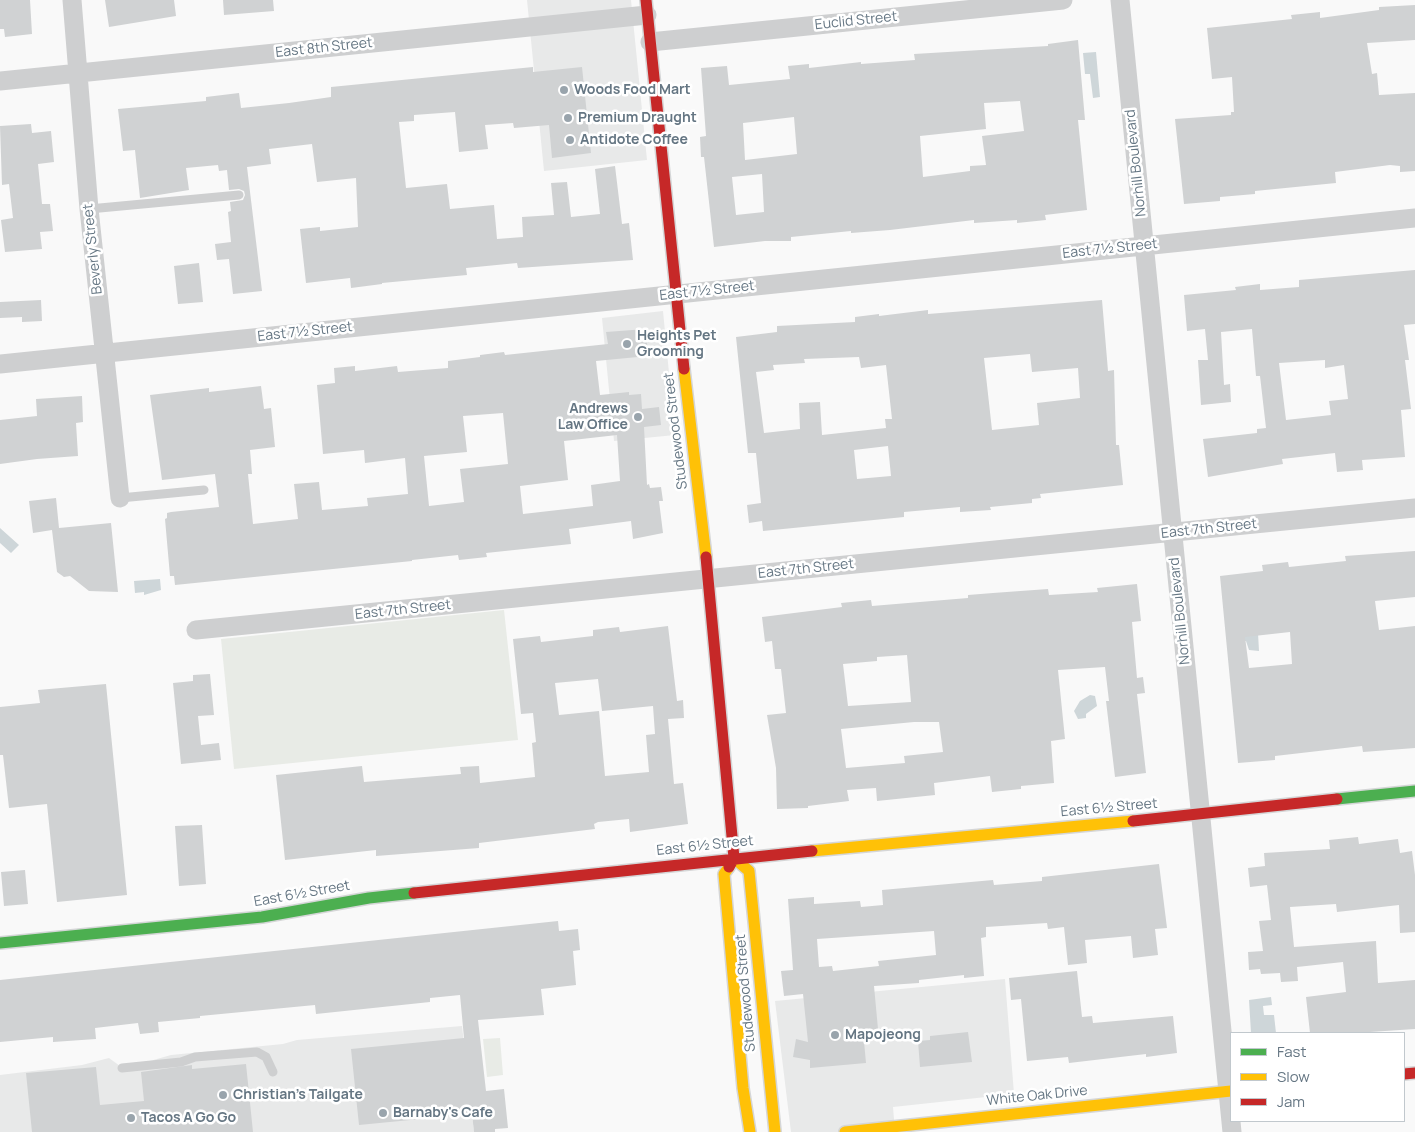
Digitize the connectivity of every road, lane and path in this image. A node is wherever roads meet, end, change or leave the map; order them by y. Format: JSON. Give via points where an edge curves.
{"nodes":[{"id":1,"x":72,"y":0,"type":"edge"},
{"id":2,"x":1063,"y":0,"type":"edge"},
{"id":3,"x":1120,"y":0,"type":"edge"},
{"id":4,"x":647,"y":8,"type":"edge"},
{"id":5,"x":650,"y":42,"type":"junction"},
{"id":6,"x":79,"y":74,"type":"junction"},
{"id":7,"x":0,"y":81,"type":"edge"},
{"id":8,"x":239,"y":194,"type":"dead end"},
{"id":9,"x":89,"y":209,"type":"junction"},
{"id":10,"x":1415,"y":218,"type":"edge"},
{"id":11,"x":1144,"y":246,"type":"junction"},
{"id":12,"x":675,"y":294,"type":"junction"},
{"id":13,"x":104,"y":353,"type":"junction"},
{"id":14,"x":0,"y":364,"type":"edge"},
{"id":15,"x":204,"y":490,"type":"dead end"},
{"id":16,"x":120,"y":498,"type":"joint"},
{"id":17,"x":1415,"y":508,"type":"edge"},
{"id":18,"x":1173,"y":532,"type":"junction"},
{"id":19,"x":709,"y":579,"type":"junction"},
{"id":20,"x":196,"y":630,"type":"dead end"},
{"id":21,"x":1415,"y":791,"type":"edge"},
{"id":22,"x":1200,"y":815,"type":"junction"},
{"id":23,"x":734,"y":858,"type":"junction"},
{"id":24,"x":0,"y":943,"type":"edge"},
{"id":25,"x":122,"y":1068,"type":"dead end"},
{"id":26,"x":273,"y":1072,"type":"dead end"},
{"id":27,"x":1230,"y":1091,"type":"edge"},
{"id":28,"x":750,"y":1132,"type":"edge"},
{"id":29,"x":775,"y":1132,"type":"edge"},
{"id":30,"x":845,"y":1132,"type":"edge"}],
"edges":[{"from":1,"to":6,"type":"street","name":"Beverly Street"},
{"from":2,"to":5,"type":"street","name":"Euclid Street"},
{"from":3,"to":11,"type":"street","name":"Norhill Boulevard"},
{"from":4,"to":5,"type":"main road","name":"Studewood Street"},
{"from":4,"to":6,"type":"street","name":"East 8th Street"},
{"from":5,"to":12,"type":"main road","name":"Studewood Street"},
{"from":6,"to":7,"type":"street","name":"East 8th Street"},
{"from":6,"to":9,"type":"street","name":"Beverly Street"},
{"from":8,"to":9,"type":"lane"},
{"from":9,"to":13,"type":"street","name":"Beverly Street"},
{"from":10,"to":11,"type":"street","name":"East 7½ Street"},
{"from":11,"to":12,"type":"street","name":"East 7½ Street"},
{"from":11,"to":18,"type":"street","name":"Norhill Boulevard"},
{"from":12,"to":13,"type":"street","name":"East 7½ Street"},
{"from":12,"to":19,"type":"main road","name":"Studewood Street"},
{"from":13,"to":14,"type":"street","name":"East 7½ Street"},
{"from":13,"to":16,"type":"street","name":"Beverly Street"},
{"from":15,"to":16,"type":"lane"},
{"from":17,"to":18,"type":"street","name":"East 7th Street"},
{"from":18,"to":19,"type":"street","name":"East 7th Street"},
{"from":18,"to":22,"type":"street","name":"Norhill Boulevard"},
{"from":19,"to":20,"type":"street","name":"East 7th Street"},
{"from":19,"to":23,"type":"main road","name":"Studewood Street"},
{"from":21,"to":22,"type":"main road","name":"East 6½ Street"},
{"from":22,"to":23,"type":"main road","name":"East 6½ Street"},
{"from":22,"to":27,"type":"street","name":"Norhill Boulevard"},
{"from":23,"to":24,"type":"main road","name":"East 6½ Street","via":[[370,898],[262,917]]},
{"from":23,"to":28,"type":"main road","name":"Studewood Street","via":[[724,874],[743,1088]]},
{"from":23,"to":29,"type":"main road","name":"Studewood Street","via":[[749,871]]},
{"from":25,"to":26,"type":"lane","via":[[257,1052],[266,1057]]},
{"from":27,"to":30,"type":"main road","name":"White Oak Drive"}]}
